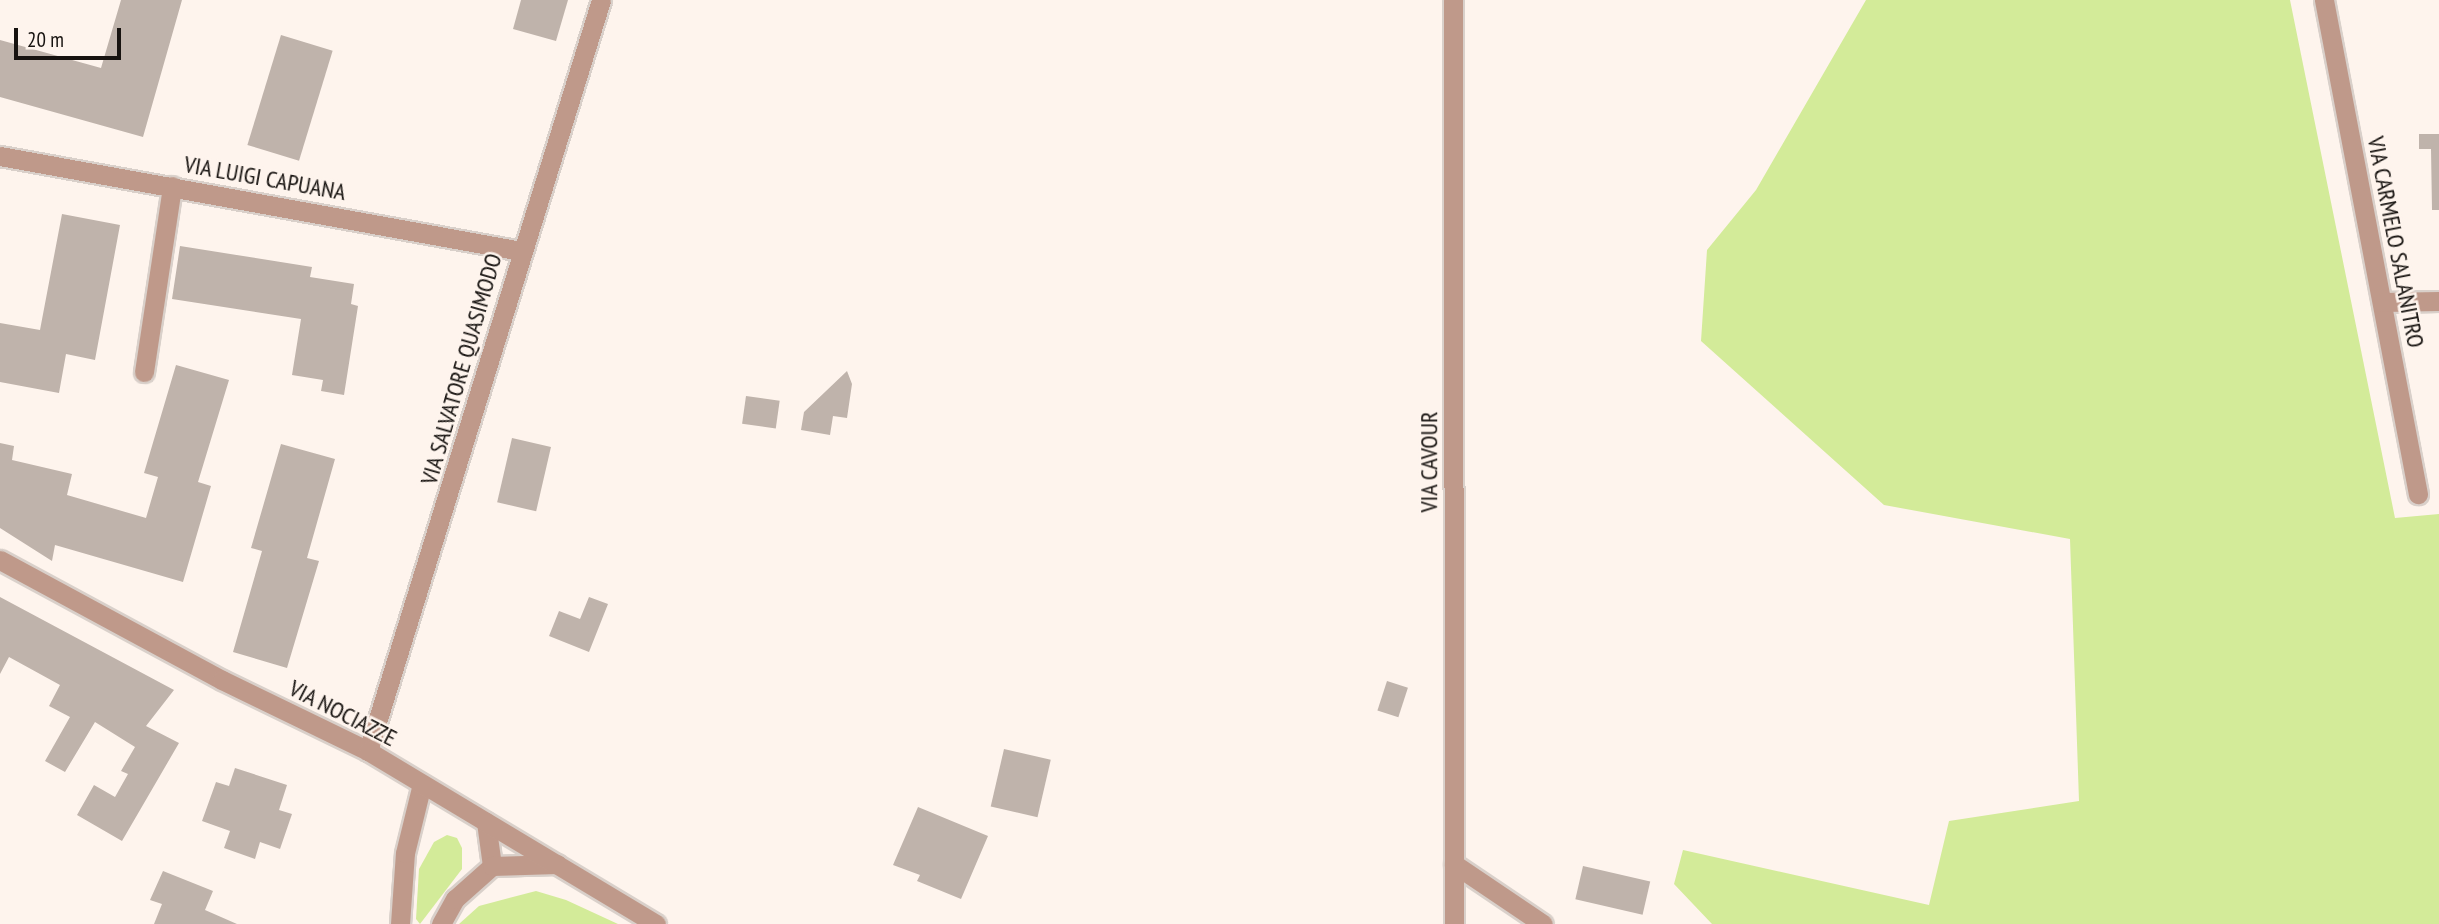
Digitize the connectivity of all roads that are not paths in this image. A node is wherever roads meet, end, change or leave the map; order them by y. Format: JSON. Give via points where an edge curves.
{"nodes":[{"id":1,"x":601,"y":0,"type":"edge"},
{"id":2,"x":1453,"y":0,"type":"edge"},
{"id":3,"x":2324,"y":0,"type":"edge"},
{"id":4,"x":0,"y":156,"type":"edge"},
{"id":5,"x":172,"y":186,"type":"junction"},
{"id":6,"x":521,"y":251,"type":"junction"},
{"id":7,"x":2439,"y":301,"type":"edge"},
{"id":8,"x":2383,"y":302,"type":"junction"},
{"id":9,"x":144,"y":372,"type":"dead end"},
{"id":10,"x":2418,"y":494,"type":"dead end"},
{"id":11,"x":0,"y":560,"type":"edge"},
{"id":12,"x":368,"y":751,"type":"junction"},
{"id":13,"x":422,"y":784,"type":"junction"},
{"id":14,"x":486,"y":822,"type":"junction"},
{"id":15,"x":557,"y":864,"type":"junction"},
{"id":16,"x":1454,"y":864,"type":"junction"},
{"id":17,"x":492,"y":866,"type":"junction"},
{"id":18,"x":400,"y":924,"type":"edge"},
{"id":19,"x":441,"y":924,"type":"edge"},
{"id":20,"x":656,"y":924,"type":"edge"},
{"id":21,"x":1454,"y":924,"type":"edge"},
{"id":22,"x":1543,"y":924,"type":"edge"}],
"edges":[{"from":1,"to":6,"type":"street","name":"VIA SALVATORE QUASIMODO"},
{"from":2,"to":16,"type":"street","name":"VIA CAVOUR"},
{"from":3,"to":8,"type":"street","name":"VIA CARMELO SALANITRO"},
{"from":4,"to":5,"type":"street","name":"VIA LUIGI CAPUANA"},
{"from":5,"to":6,"type":"street","name":"VIA LUIGI CAPUANA"},
{"from":5,"to":9,"type":"street"},
{"from":6,"to":12,"type":"street","name":"VIA SALVATORE QUASIMODO"},
{"from":7,"to":8,"type":"street"},
{"from":8,"to":10,"type":"street","name":"VIA CARMELO SALANITRO"},
{"from":11,"to":12,"type":"street","name":"VIA NOCIAZZE","via":[[222,680]]},
{"from":12,"to":13,"type":"street","name":"VIA NOCIAZZE"},
{"from":13,"to":14,"type":"street","name":"VIA NOCIAZZE"},
{"from":13,"to":18,"type":"street","via":[[405,853]]},
{"from":14,"to":15,"type":"street","name":"VIA NOCIAZZE"},
{"from":14,"to":17,"type":"street"},
{"from":15,"to":17,"type":"street"},
{"from":15,"to":20,"type":"street","name":"VIA NOCIAZZE"},
{"from":16,"to":21,"type":"street","name":"VIA CAVOUR"},
{"from":16,"to":22,"type":"street"},
{"from":17,"to":19,"type":"street","via":[[454,899]]}]}
